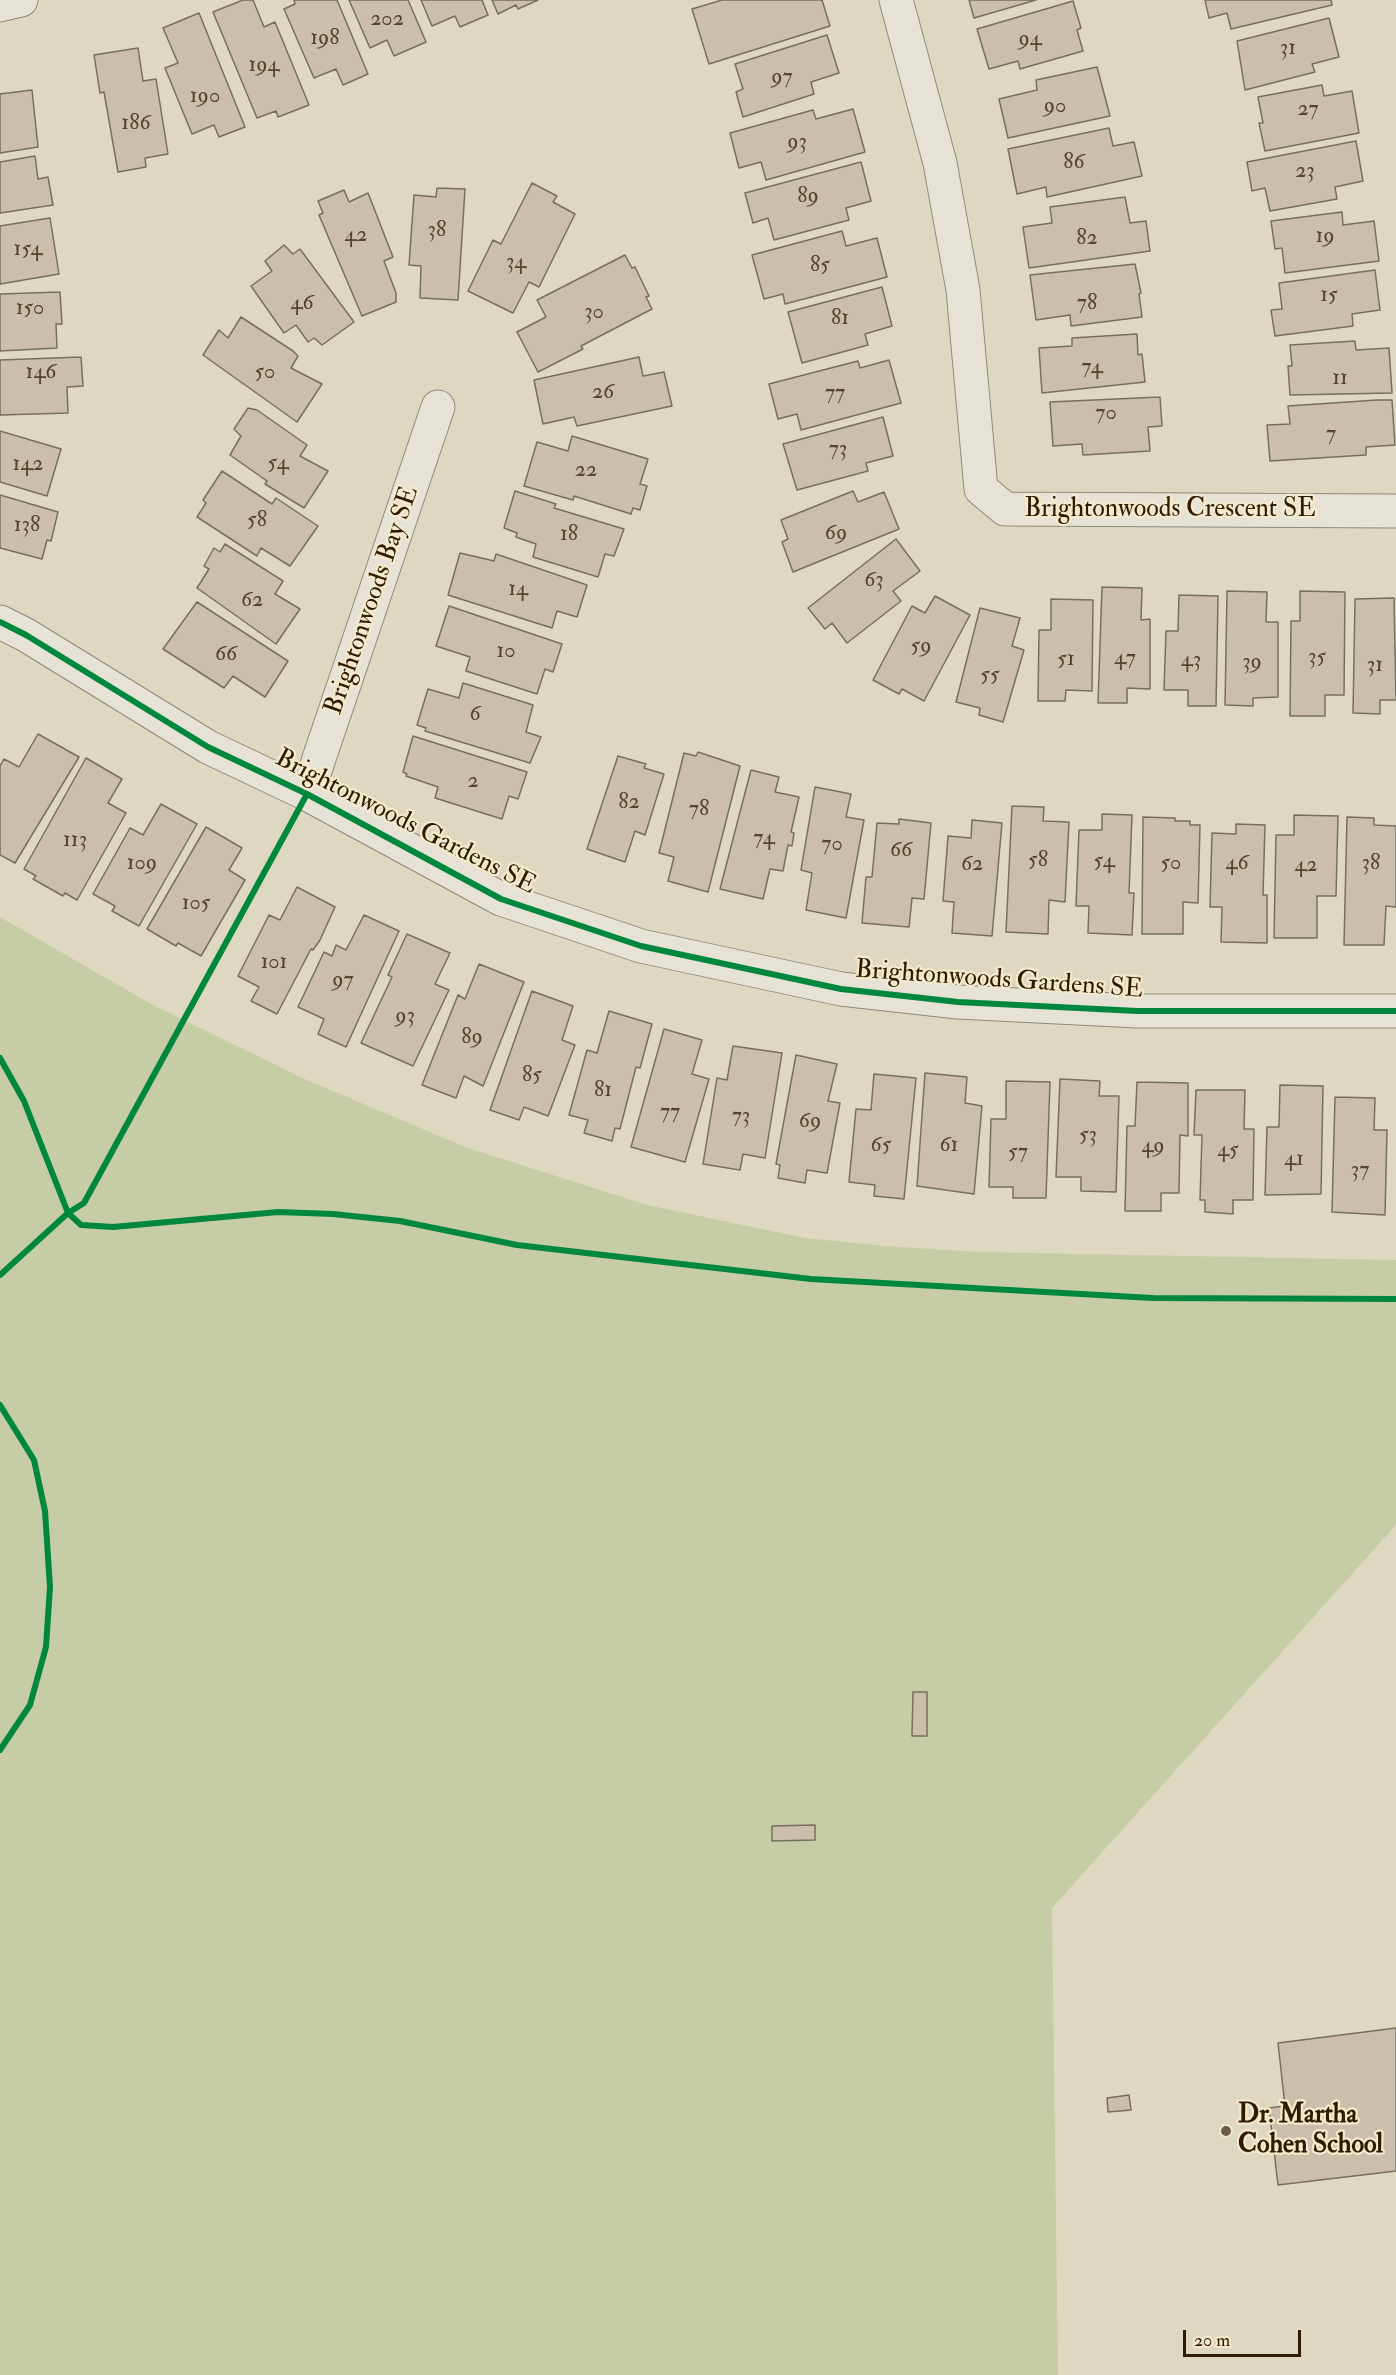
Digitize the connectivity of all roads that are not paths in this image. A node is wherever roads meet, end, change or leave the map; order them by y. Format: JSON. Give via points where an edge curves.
{"nodes":[{"id":1,"x":21,"y":0,"type":"edge"},
{"id":2,"x":896,"y":0,"type":"edge"},
{"id":3,"x":0,"y":5,"type":"edge"},
{"id":4,"x":438,"y":407,"type":"dead end"},
{"id":5,"x":1396,"y":511,"type":"edge"},
{"id":6,"x":0,"y":622,"type":"edge"},
{"id":7,"x":307,"y":794,"type":"junction"},
{"id":8,"x":1396,"y":1011,"type":"edge"}],
"edges":[{"from":1,"to":3,"type":"street"},
{"from":2,"to":5,"type":"street","name":"Brightonwoods Crescent SE","via":[[940,163],[963,290],[981,489],[1005,509]]},
{"from":4,"to":7,"type":"street","name":"Brightonwoods Bay SE"},
{"from":6,"to":7,"type":"street","name":"Brightonwoods Gardens SE","via":[[208,747]]},
{"from":7,"to":8,"type":"street","name":"Brightonwoods Gardens SE","via":[[501,899],[641,946],[841,989],[958,1002],[1137,1011]]}]}
